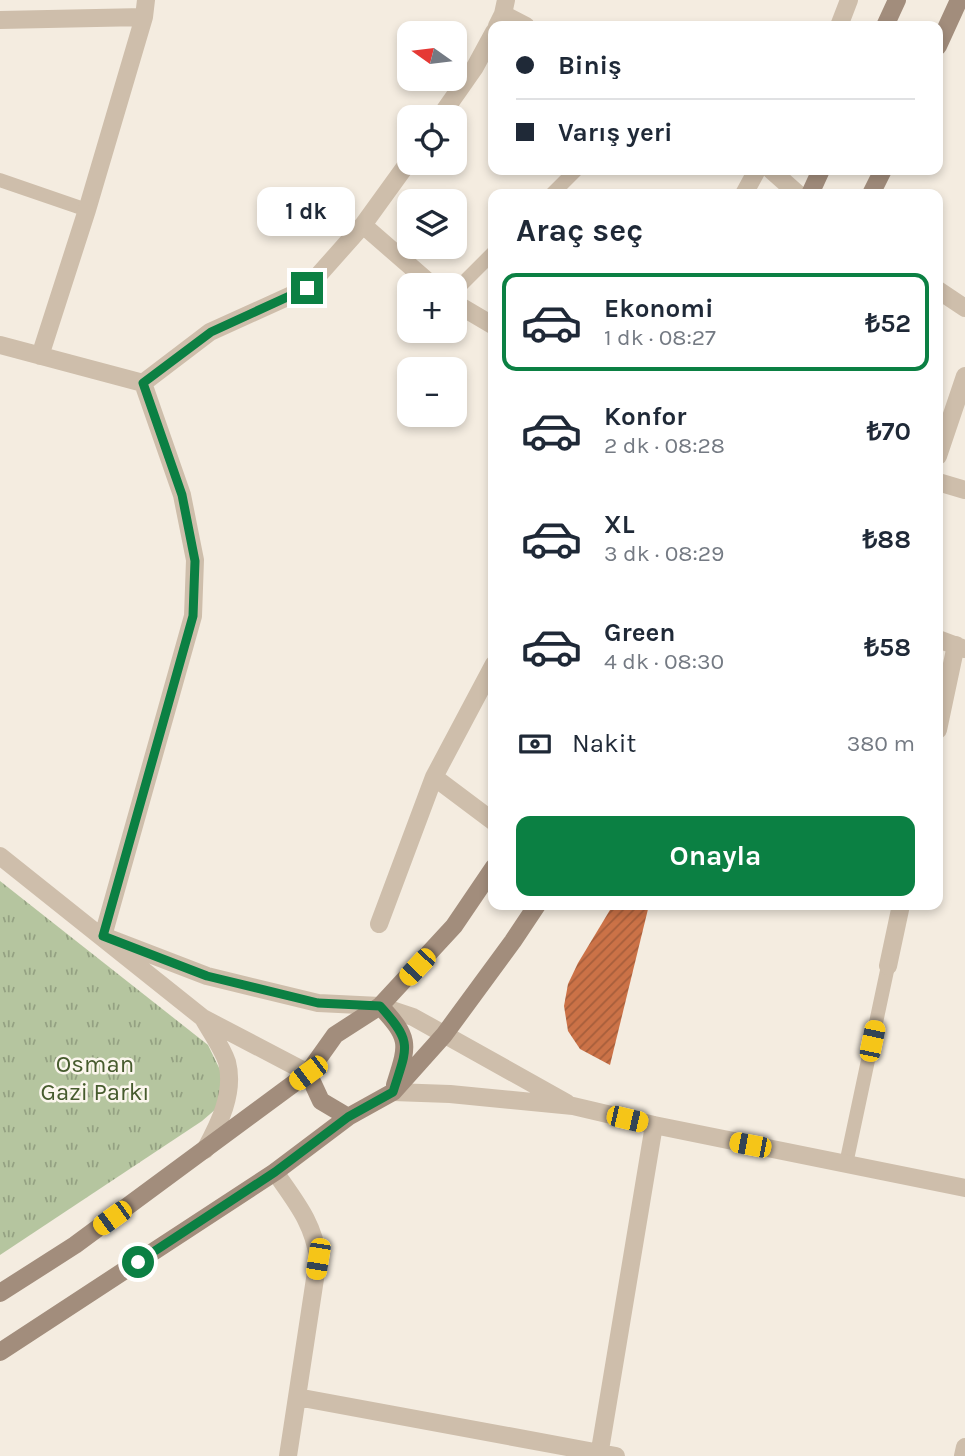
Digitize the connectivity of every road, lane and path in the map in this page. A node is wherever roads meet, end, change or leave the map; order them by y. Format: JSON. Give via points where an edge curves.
{"nodes":[{"id":1,"x":849,"y":0,"type":"edge"},
{"id":2,"x":897,"y":0,"type":"edge"},
{"id":3,"x":959,"y":0,"type":"edge"},
{"id":4,"x":145,"y":9,"type":"edge"},
{"id":5,"x":0,"y":20,"type":"edge"},
{"id":6,"x":841,"y":21,"type":"edge"},
{"id":7,"x":887,"y":21,"type":"edge"},
{"id":8,"x":943,"y":35,"type":"edge"},
{"id":9,"x":488,"y":43,"type":"edge"},
{"id":10,"x":448,"y":105,"type":"edge"},
{"id":11,"x":399,"y":175,"type":"edge"},
{"id":12,"x":571,"y":175,"type":"edge"},
{"id":13,"x":776,"y":175,"type":"edge"},
{"id":14,"x":0,"y":180,"type":"edge"},
{"id":15,"x":557,"y":189,"type":"edge"},
{"id":16,"x":792,"y":189,"type":"edge"},
{"id":17,"x":87,"y":210,"type":"junction"},
{"id":18,"x":363,"y":225,"type":"junction"},
{"id":19,"x":488,"y":258,"type":"edge"},
{"id":20,"x":418,"y":273,"type":"edge"},
{"id":21,"x":467,"y":279,"type":"edge"},
{"id":22,"x":943,"y":294,"type":"edge"},
{"id":23,"x":965,"y":309,"type":"edge"},
{"id":24,"x":467,"y":310,"type":"edge"},
{"id":25,"x":488,"y":323,"type":"edge"},
{"id":26,"x":0,"y":345,"type":"edge"},
{"id":27,"x":40,"y":356,"type":"junction"},
{"id":28,"x":965,"y":376,"type":"edge"},
{"id":29,"x":143,"y":383,"type":"junction"},
{"id":30,"x":943,"y":441,"type":"edge"},
{"id":31,"x":943,"y":483,"type":"edge"},
{"id":32,"x":965,"y":490,"type":"edge"},
{"id":33,"x":943,"y":641,"type":"edge"},
{"id":34,"x":960,"y":647,"type":"edge"},
{"id":35,"x":488,"y":675,"type":"edge"},
{"id":36,"x":943,"y":711,"type":"edge"},
{"id":37,"x":434,"y":777,"type":"junction"},
{"id":38,"x":488,"y":818,"type":"edge"},
{"id":39,"x":0,"y":856,"type":"edge"},
{"id":40,"x":488,"y":876,"type":"edge"},
{"id":41,"x":534,"y":910,"type":"edge"},
{"id":42,"x":900,"y":910,"type":"edge"},
{"id":43,"x":379,"y":924,"type":"dead end"},
{"id":44,"x":103,"y":936,"type":"junction"},
{"id":45,"x":888,"y":966,"type":"joint"},
{"id":46,"x":380,"y":1006,"type":"junction"},
{"id":47,"x":203,"y":1018,"type":"junction"},
{"id":48,"x":444,"y":1035,"type":"junction"},
{"id":49,"x":308,"y":1073,"type":"junction"},
{"id":50,"x":393,"y":1092,"type":"junction"},
{"id":51,"x":573,"y":1106,"type":"junction"},
{"id":52,"x":348,"y":1117,"type":"junction"},
{"id":53,"x":654,"y":1125,"type":"junction"},
{"id":54,"x":204,"y":1152,"type":"junction"},
{"id":55,"x":846,"y":1164,"type":"junction"},
{"id":56,"x":275,"y":1172,"type":"junction"},
{"id":57,"x":965,"y":1188,"type":"edge"},
{"id":58,"x":0,"y":1293,"type":"edge"},
{"id":59,"x":0,"y":1352,"type":"edge"},
{"id":60,"x":297,"y":1397,"type":"junction"},
{"id":61,"x":965,"y":1447,"type":"edge"},
{"id":62,"x":605,"y":1455,"type":"edge"},
{"id":63,"x":288,"y":1456,"type":"edge"},
{"id":64,"x":963,"y":1456,"type":"edge"}],
"edges":[{"from":1,"to":6,"type":"street"},
{"from":2,"to":7,"type":"main road"},
{"from":3,"to":8,"type":"main road"},
{"from":4,"to":5,"type":"street"},
{"from":4,"to":17,"type":"street"},
{"from":9,"to":10,"type":"street"},
{"from":11,"to":18,"type":"street"},
{"from":12,"to":15,"type":"lane"},
{"from":13,"to":16,"type":"street"},
{"from":14,"to":17,"type":"lane"},
{"from":17,"to":27,"type":"street"},
{"from":18,"to":20,"type":"street"},
{"from":18,"to":29,"type":"street","via":[[307,288],[211,332]]},
{"from":19,"to":21,"type":"lane"},
{"from":22,"to":23,"type":"street"},
{"from":24,"to":25,"type":"street"},
{"from":26,"to":27,"type":"street"},
{"from":27,"to":29,"type":"street"},
{"from":28,"to":30,"type":"street"},
{"from":29,"to":44,"type":"street","via":[[182,495],[195,561],[193,616]]},
{"from":31,"to":32,"type":"street"},
{"from":33,"to":34,"type":"street"},
{"from":34,"to":36,"type":"street"},
{"from":35,"to":37,"type":"street"},
{"from":37,"to":38,"type":"street"},
{"from":37,"to":43,"type":"street"},
{"from":39,"to":44,"type":"street"},
{"from":40,"to":46,"type":"main road","via":[[454,926]]},
{"from":41,"to":48,"type":"main road"},
{"from":42,"to":45,"type":"street"},
{"from":44,"to":46,"type":"street","via":[[218,979],[318,1003]]},
{"from":44,"to":47,"type":"street"},
{"from":45,"to":55,"type":"lane"},
{"from":46,"to":48,"type":"street","via":[[413,1017]]},
{"from":46,"to":49,"type":"main road","via":[[335,1035]]},
{"from":46,"to":50,"type":"main road","via":[[399,1027],[406,1049]]},
{"from":47,"to":49,"type":"street"},
{"from":47,"to":54,"type":"street","via":[[226,1061],[228,1089],[221,1120]]},
{"from":48,"to":50,"type":"main road"},
{"from":48,"to":51,"type":"street"},
{"from":49,"to":52,"type":"main road","via":[[321,1101]]},
{"from":49,"to":54,"type":"main road"},
{"from":50,"to":51,"type":"street"},
{"from":50,"to":52,"type":"main road"},
{"from":51,"to":53,"type":"street"},
{"from":52,"to":56,"type":"main road"},
{"from":53,"to":55,"type":"street"},
{"from":53,"to":62,"type":"street"},
{"from":54,"to":58,"type":"main road"},
{"from":55,"to":57,"type":"street"},
{"from":56,"to":59,"type":"main road"},
{"from":56,"to":60,"type":"street","via":[[309,1222],[318,1259]]},
{"from":60,"to":62,"type":"street"},
{"from":60,"to":63,"type":"street"},
{"from":61,"to":64,"type":"street"}]}
